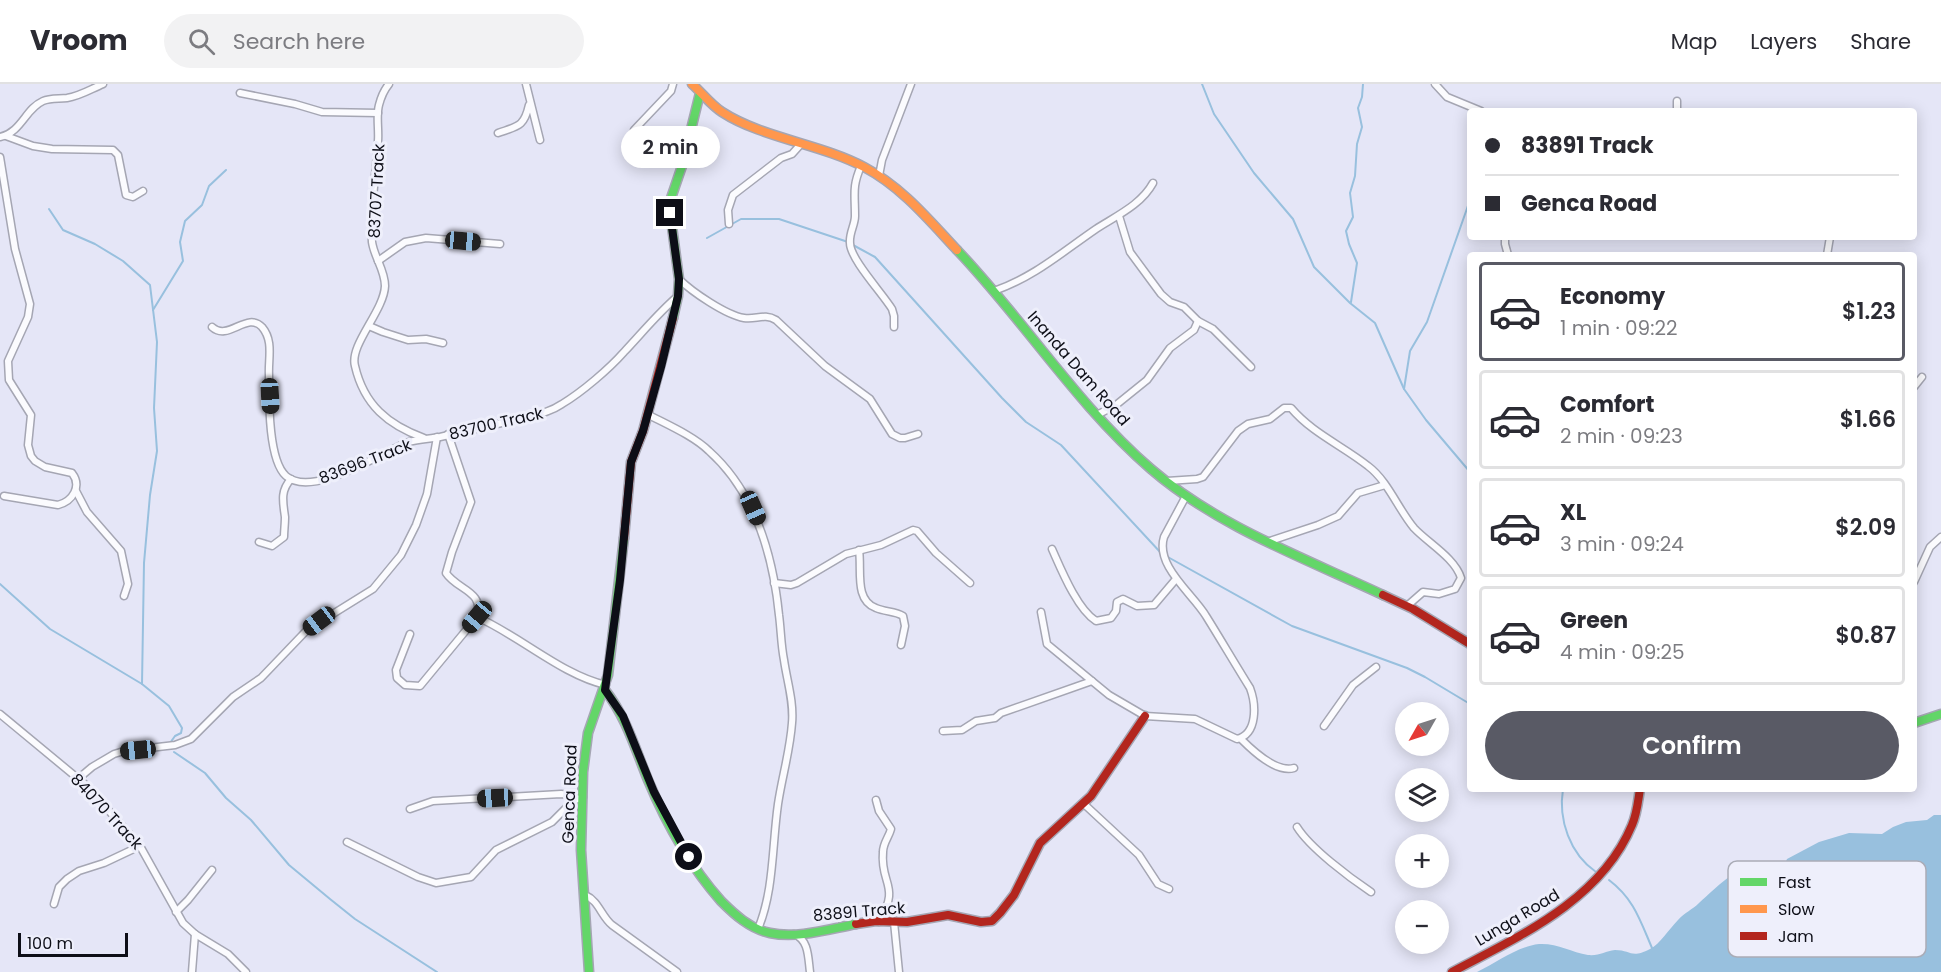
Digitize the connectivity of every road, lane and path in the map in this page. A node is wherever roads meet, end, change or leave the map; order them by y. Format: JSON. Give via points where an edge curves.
{"nodes":[{"id":1,"x":103,"y":84,"type":"edge"},
{"id":2,"x":389,"y":84,"type":"edge"},
{"id":3,"x":526,"y":84,"type":"edge"},
{"id":4,"x":673,"y":84,"type":"edge"},
{"id":5,"x":692,"y":84,"type":"edge"},
{"id":6,"x":911,"y":84,"type":"edge"},
{"id":7,"x":1435,"y":84,"type":"edge"},
{"id":8,"x":240,"y":93,"type":"dead end"},
{"id":9,"x":700,"y":93,"type":"junction"},
{"id":10,"x":1677,"y":101,"type":"dead end"},
{"id":11,"x":530,"y":104,"type":"junction"},
{"id":12,"x":1472,"y":108,"type":"edge"},
{"id":13,"x":1677,"y":108,"type":"edge"},
{"id":14,"x":378,"y":113,"type":"junction"},
{"id":15,"x":634,"y":130,"type":"dead end"},
{"id":16,"x":498,"y":133,"type":"dead end"},
{"id":17,"x":3,"y":136,"type":"edge"},
{"id":18,"x":540,"y":140,"type":"dead end"},
{"id":19,"x":801,"y":144,"type":"junction"},
{"id":20,"x":0,"y":157,"type":"edge"},
{"id":21,"x":861,"y":166,"type":"junction"},
{"id":22,"x":879,"y":176,"type":"junction"},
{"id":23,"x":1153,"y":183,"type":"dead end"},
{"id":24,"x":143,"y":191,"type":"dead end"},
{"id":25,"x":1119,"y":216,"type":"junction"},
{"id":26,"x":729,"y":224,"type":"dead end"},
{"id":27,"x":500,"y":244,"type":"dead end"},
{"id":28,"x":378,"y":261,"type":"junction"},
{"id":29,"x":679,"y":279,"type":"junction"},
{"id":30,"x":994,"y":291,"type":"junction"},
{"id":31,"x":678,"y":296,"type":"junction"},
{"id":32,"x":1198,"y":321,"type":"junction"},
{"id":33,"x":369,"y":326,"type":"junction"},
{"id":34,"x":212,"y":327,"type":"dead end"},
{"id":35,"x":894,"y":327,"type":"dead end"},
{"id":36,"x":443,"y":343,"type":"dead end"},
{"id":37,"x":1251,"y":367,"type":"dead end"},
{"id":38,"x":1922,"y":377,"type":"dead end"},
{"id":39,"x":1917,"y":383,"type":"edge"},
{"id":40,"x":647,"y":414,"type":"junction"},
{"id":41,"x":1098,"y":415,"type":"junction"},
{"id":42,"x":448,"y":434,"type":"junction"},
{"id":43,"x":918,"y":434,"type":"dead end"},
{"id":44,"x":437,"y":437,"type":"junction"},
{"id":45,"x":425,"y":438,"type":"junction"},
{"id":46,"x":291,"y":479,"type":"junction"},
{"id":47,"x":1167,"y":481,"type":"junction"},
{"id":48,"x":1385,"y":485,"type":"junction"},
{"id":49,"x":76,"y":491,"type":"junction"},
{"id":50,"x":4,"y":496,"type":"dead end"},
{"id":51,"x":1186,"y":496,"type":"junction"},
{"id":52,"x":1941,"y":537,"type":"edge"},
{"id":53,"x":260,"y":542,"type":"dead end"},
{"id":54,"x":1267,"y":542,"type":"junction"},
{"id":55,"x":859,"y":549,"type":"junction"},
{"id":56,"x":1052,"y":549,"type":"dead end"},
{"id":57,"x":1917,"y":575,"type":"edge"},
{"id":58,"x":1176,"y":579,"type":"junction"},
{"id":59,"x":774,"y":583,"type":"junction"},
{"id":60,"x":970,"y":583,"type":"dead end"},
{"id":61,"x":124,"y":597,"type":"dead end"},
{"id":62,"x":1407,"y":606,"type":"junction"},
{"id":63,"x":1041,"y":612,"type":"dead end"},
{"id":64,"x":477,"y":617,"type":"junction"},
{"id":65,"x":410,"y":634,"type":"dead end"},
{"id":66,"x":1467,"y":642,"type":"edge"},
{"id":67,"x":902,"y":645,"type":"dead end"},
{"id":68,"x":1377,"y":667,"type":"dead end"},
{"id":69,"x":1092,"y":681,"type":"junction"},
{"id":70,"x":606,"y":688,"type":"junction"},
{"id":71,"x":0,"y":714,"type":"edge"},
{"id":72,"x":1941,"y":714,"type":"edge"},
{"id":73,"x":1145,"y":716,"type":"junction"},
{"id":74,"x":1917,"y":722,"type":"edge"},
{"id":75,"x":1324,"y":726,"type":"dead end"},
{"id":76,"x":943,"y":731,"type":"dead end"},
{"id":77,"x":1240,"y":738,"type":"junction"},
{"id":78,"x":1294,"y":768,"type":"dead end"},
{"id":79,"x":79,"y":778,"type":"junction"},
{"id":80,"x":1640,"y":792,"type":"edge"},
{"id":81,"x":579,"y":798,"type":"junction"},
{"id":82,"x":876,"y":800,"type":"dead end"},
{"id":83,"x":1084,"y":804,"type":"junction"},
{"id":84,"x":410,"y":809,"type":"dead end"},
{"id":85,"x":1297,"y":827,"type":"dead end"},
{"id":86,"x":347,"y":842,"type":"dead end"},
{"id":87,"x":140,"y":846,"type":"junction"},
{"id":88,"x":212,"y":870,"type":"dead end"},
{"id":89,"x":1169,"y":890,"type":"dead end"},
{"id":90,"x":1371,"y":892,"type":"dead end"},
{"id":91,"x":585,"y":895,"type":"junction"},
{"id":92,"x":54,"y":904,"type":"dead end"},
{"id":93,"x":176,"y":912,"type":"junction"},
{"id":94,"x":879,"y":922,"type":"junction"},
{"id":95,"x":894,"y":922,"type":"junction"},
{"id":96,"x":758,"y":930,"type":"junction"},
{"id":97,"x":787,"y":933,"type":"junction"},
{"id":98,"x":195,"y":934,"type":"junction"},
{"id":99,"x":192,"y":972,"type":"edge"},
{"id":100,"x":246,"y":972,"type":"edge"},
{"id":101,"x":589,"y":972,"type":"edge"},
{"id":102,"x":677,"y":972,"type":"edge"},
{"id":103,"x":810,"y":972,"type":"edge"},
{"id":104,"x":899,"y":972,"type":"edge"},
{"id":105,"x":1452,"y":972,"type":"edge"}],
"edges":[{"from":1,"to":17,"type":"street","via":[[68,98],[45,100],[17,129]]},
{"from":2,"to":14,"type":"street","name":"83707 Track"},
{"from":3,"to":11,"type":"street"},
{"from":4,"to":15,"type":"street","via":[[671,91]]},
{"from":5,"to":9,"type":"street","name":"Inanda Dam Road"},
{"from":6,"to":22,"type":"street"},
{"from":7,"to":12,"type":"street","via":[[1447,98]]},
{"from":8,"to":14,"type":"street","via":[[322,112]]},
{"from":9,"to":19,"type":"street","name":"Inanda Dam Road","via":[[739,122]]},
{"from":9,"to":29,"type":"street","name":"Genca Road","via":[[669,204]]},
{"from":10,"to":13,"type":"street"},
{"from":11,"to":16,"type":"street","via":[[522,125]]},
{"from":11,"to":18,"type":"street"},
{"from":14,"to":28,"type":"street","name":"83707 Track","via":[[372,228]]},
{"from":17,"to":24,"type":"street","via":[[52,149],[113,150],[118,155],[126,195],[133,197]]},
{"from":19,"to":21,"type":"street","name":"Inanda Dam Road"},
{"from":19,"to":26,"type":"street","via":[[733,195]]},
{"from":20,"to":49,"type":"street","via":[[17,257],[30,304],[8,361],[9,380],[31,415],[31,456],[45,467],[72,472]]},
{"from":21,"to":22,"type":"street","name":"Inanda Dam Road"},
{"from":21,"to":35,"type":"street","via":[[854,186],[855,220],[850,243],[856,259],[892,309]]},
{"from":22,"to":30,"type":"street","name":"Inanda Dam Road","via":[[942,231]]},
{"from":23,"to":25,"type":"street","via":[[1146,194]]},
{"from":25,"to":30,"type":"street","via":[[1021,281]]},
{"from":25,"to":32,"type":"street","via":[[1130,252],[1151,282],[1170,302],[1184,307]]},
{"from":27,"to":28,"type":"street","via":[[426,238],[405,242]]},
{"from":28,"to":33,"type":"street","name":"83707 Track","via":[[384,292]]},
{"from":29,"to":31,"type":"street","name":"Genca Road"},
{"from":29,"to":43,"type":"street","via":[[696,295],[742,317],[767,316],[776,320],[825,366],[870,399],[892,434],[905,438]]},
{"from":30,"to":41,"type":"street","name":"Inanda Dam Road"},
{"from":31,"to":40,"type":"street","name":"Genca Road"},
{"from":31,"to":42,"type":"street","name":"83700 Track","via":[[622,354],[560,406]]},
{"from":32,"to":37,"type":"street","via":[[1213,329]]},
{"from":32,"to":41,"type":"street","via":[[1194,330],[1170,348],[1147,380]]},
{"from":33,"to":36,"type":"street","via":[[408,340]]},
{"from":33,"to":45,"type":"street","name":"83707 Track","via":[[354,361],[368,397],[385,418]]},
{"from":34,"to":46,"type":"street","via":[[224,332],[252,322],[266,333],[270,346],[273,441],[281,469]]},
{"from":38,"to":39,"type":"street"},
{"from":40,"to":59,"type":"street","via":[[709,450],[744,492],[759,522]]},
{"from":40,"to":70,"type":"street","name":"Genca Road","via":[[631,462]]},
{"from":41,"to":47,"type":"street","name":"Inanda Dam Road"},
{"from":42,"to":44,"type":"street","name":"83700 Track"},
{"from":42,"to":64,"type":"street","via":[[471,502],[446,573],[478,601]]},
{"from":44,"to":45,"type":"street","name":"83696 Track"},
{"from":44,"to":79,"type":"street","name":"83700 Track","via":[[425,504],[401,555],[373,589],[307,630],[261,678],[233,697],[191,739],[114,754]]},
{"from":45,"to":46,"type":"street","name":"83696 Track","via":[[331,478],[305,482]]},
{"from":46,"to":53,"type":"street","via":[[284,486],[282,501],[284,537],[272,546]]},
{"from":47,"to":48,"type":"street","via":[[1203,477],[1238,431],[1248,424],[1270,419],[1288,407],[1332,444],[1369,466]]},
{"from":47,"to":51,"type":"street","name":"Inanda Dam Road"},
{"from":48,"to":54,"type":"street","via":[[1357,494],[1338,516]]},
{"from":48,"to":62,"type":"street","via":[[1416,531],[1461,578],[1452,591],[1423,592]]},
{"from":49,"to":50,"type":"street","via":[[66,503],[58,505]]},
{"from":49,"to":61,"type":"street","via":[[87,512],[121,551],[128,584]]},
{"from":51,"to":54,"type":"street","name":"Inanda Dam Road"},
{"from":51,"to":58,"type":"street","via":[[1162,542]]},
{"from":52,"to":57,"type":"street","via":[[1930,547]]},
{"from":54,"to":62,"type":"street","name":"Inanda Dam Road"},
{"from":55,"to":59,"type":"street","via":[[804,580],[791,585]]},
{"from":55,"to":60,"type":"street","via":[[881,545],[916,530]]},
{"from":55,"to":67,"type":"street","via":[[864,600],[903,616]]},
{"from":56,"to":58,"type":"street","via":[[1076,596],[1096,621],[1111,618],[1117,602],[1123,599],[1137,606],[1154,605]]},
{"from":58,"to":77,"type":"street","via":[[1205,615],[1254,697],[1252,722]]},
{"from":59,"to":96,"type":"street","via":[[793,721],[765,909]]},
{"from":62,"to":66,"type":"street","name":"Inanda Dam Road"},
{"from":63,"to":69,"type":"street","via":[[1047,644]]},
{"from":64,"to":65,"type":"street","via":[[420,686],[405,685],[397,678],[396,670]]},
{"from":64,"to":70,"type":"street"},
{"from":68,"to":75,"type":"street","via":[[1353,685]]},
{"from":69,"to":73,"type":"street"},
{"from":69,"to":76,"type":"street","via":[[995,718],[976,721],[962,730]]},
{"from":70,"to":81,"type":"street","name":"Genca Road","via":[[586,738]]},
{"from":70,"to":96,"type":"street","via":[[623,716],[682,847],[724,903]]},
{"from":71,"to":79,"type":"street","name":"84070 Track"},
{"from":72,"to":74,"type":"street"},
{"from":73,"to":77,"type":"street","via":[[1195,719]]},
{"from":73,"to":83,"type":"street","name":"83891 Track"},
{"from":77,"to":78,"type":"street","via":[[1278,768]]},
{"from":79,"to":87,"type":"street","name":"84070 Track"},
{"from":80,"to":105,"type":"street","name":"Lunga Road","via":[[1629,835],[1606,869],[1568,905]]},
{"from":81,"to":84,"type":"street","via":[[561,794],[433,801]]},
{"from":81,"to":86,"type":"street","via":[[552,822],[491,854],[471,877],[436,883],[418,878]]},
{"from":81,"to":91,"type":"street","name":"Genca Road"},
{"from":82,"to":94,"type":"street","via":[[891,829],[882,856],[890,899]]},
{"from":83,"to":89,"type":"street","via":[[1139,855],[1158,884]]},
{"from":83,"to":95,"type":"street","name":"83891 Track","via":[[1041,842],[1020,883],[992,921],[949,915]]},
{"from":85,"to":90,"type":"street","via":[[1332,862]]},
{"from":87,"to":92,"type":"street","via":[[67,879],[59,887]]},
{"from":87,"to":93,"type":"street","name":"84070 Track"},
{"from":88,"to":93,"type":"street"},
{"from":91,"to":101,"type":"street","name":"Genca Road"},
{"from":91,"to":102,"type":"street","via":[[595,901],[612,925]]},
{"from":93,"to":98,"type":"street","name":"84070 Track"},
{"from":94,"to":95,"type":"street","name":"83891 Track"},
{"from":94,"to":97,"type":"street","name":"83891 Track"},
{"from":95,"to":104,"type":"street"},
{"from":96,"to":97,"type":"street","name":"83891 Track"},
{"from":97,"to":103,"type":"street","via":[[804,941]]},
{"from":98,"to":99,"type":"street"},
{"from":98,"to":100,"type":"street","name":"84070 Track","via":[[228,954]]}]}
